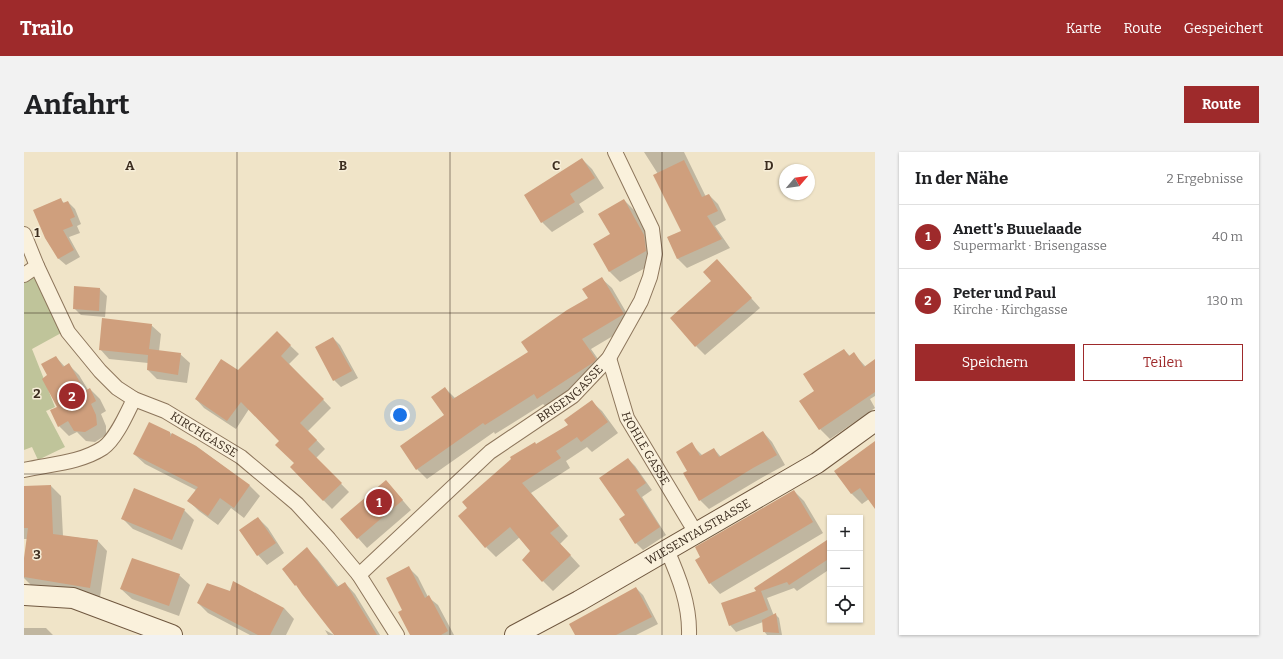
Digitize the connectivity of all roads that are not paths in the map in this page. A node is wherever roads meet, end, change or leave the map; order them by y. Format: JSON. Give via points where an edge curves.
{"nodes":[{"id":1,"x":615,"y":152,"type":"edge"},
{"id":2,"x":24,"y":234,"type":"edge"},
{"id":3,"x":37,"y":266,"type":"junction"},
{"id":4,"x":24,"y":275,"type":"edge"},
{"id":5,"x":609,"y":358,"type":"junction"},
{"id":6,"x":134,"y":399,"type":"junction"},
{"id":7,"x":875,"y":421,"type":"edge"},
{"id":8,"x":24,"y":470,"type":"edge"},
{"id":9,"x":696,"y":533,"type":"junction"},
{"id":10,"x":667,"y":550,"type":"junction"},
{"id":11,"x":359,"y":575,"type":"junction"},
{"id":12,"x":24,"y":595,"type":"edge"},
{"id":13,"x":172,"y":635,"type":"edge"},
{"id":14,"x":397,"y":635,"type":"edge"},
{"id":15,"x":515,"y":635,"type":"edge"},
{"id":16,"x":689,"y":635,"type":"edge"}],
"edges":[{"from":1,"to":5,"type":"street","name":"BRISENGASSE","via":[[652,229],[655,254],[641,301]]},
{"from":2,"to":3,"type":"street","name":"KIRCHGASSE"},
{"from":3,"to":4,"type":"street"},
{"from":3,"to":6,"type":"street","name":"KIRCHGASSE","via":[[68,332],[100,371]]},
{"from":5,"to":9,"type":"street","name":"HOHLE GASSE","via":[[628,418]]},
{"from":5,"to":11,"type":"street","name":"BRISENGASSE","via":[[573,396],[490,452]]},
{"from":6,"to":8,"type":"street","via":[[119,430],[104,448],[80,459]]},
{"from":6,"to":11,"type":"street","name":"KIRCHGASSE","via":[[165,411],[241,457],[297,504]]},
{"from":7,"to":9,"type":"street","name":"WIESENTALSTRASSE","via":[[817,463]]},
{"from":9,"to":10,"type":"street","name":"WIESENTALSTRASSE"},
{"from":10,"to":15,"type":"street","name":"WIESENTALSTRASSE"},
{"from":10,"to":16,"type":"street","via":[[685,598]]},
{"from":11,"to":14,"type":"street","name":"KIRCHGASSE"},
{"from":12,"to":13,"type":"street","via":[[73,598]]}]}
